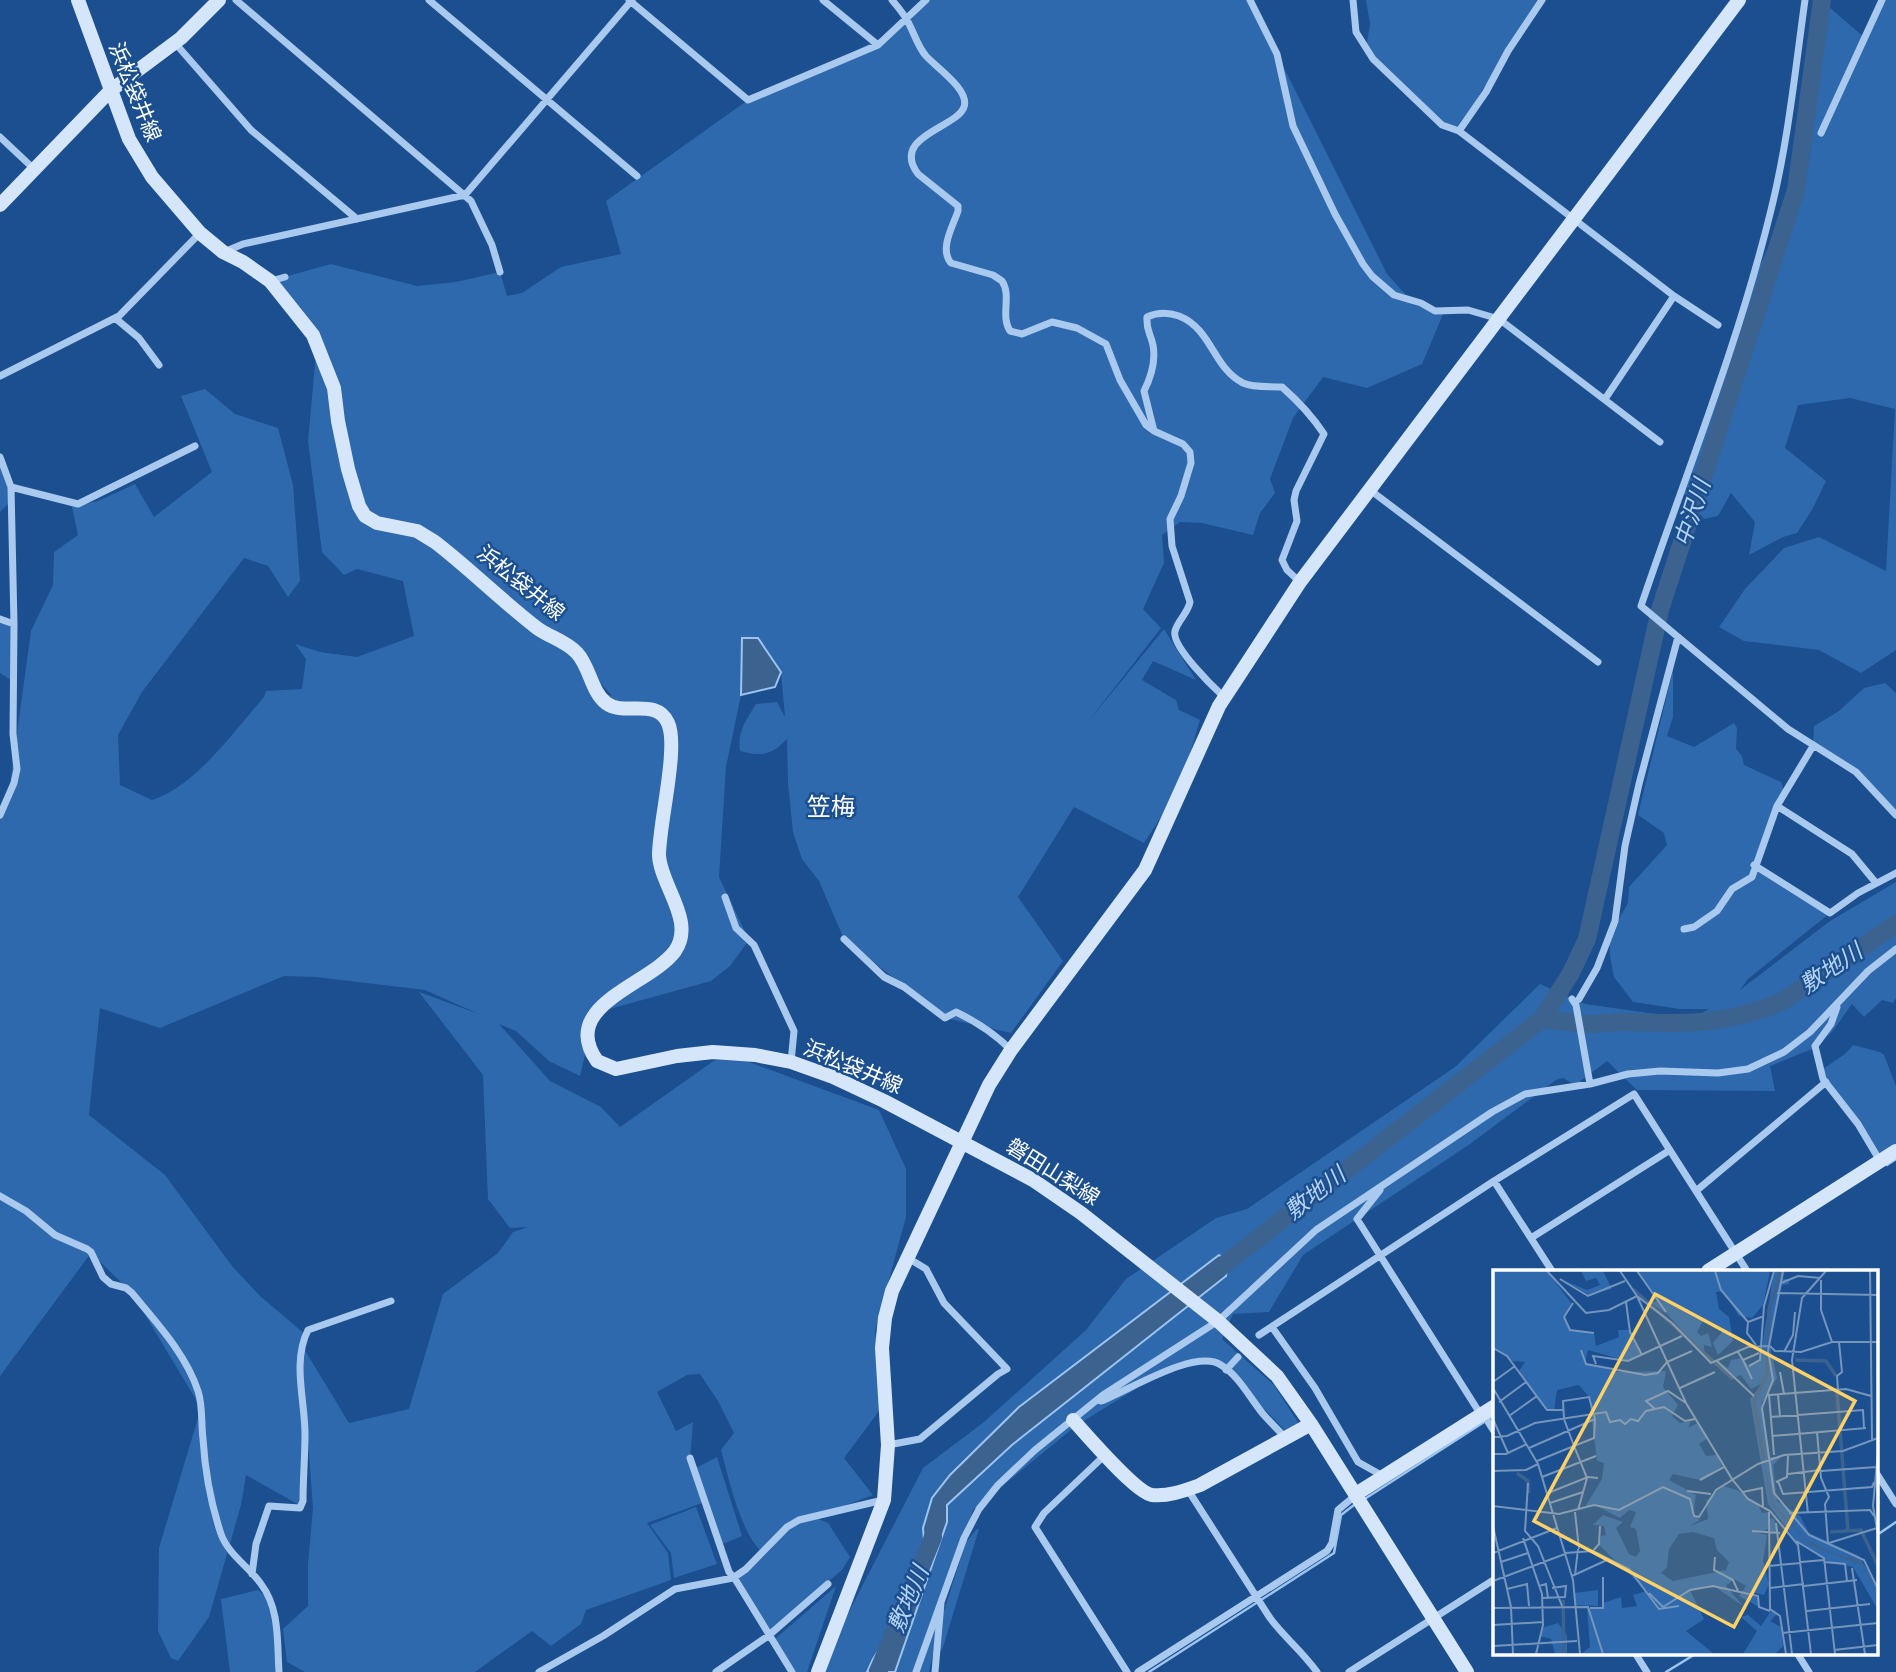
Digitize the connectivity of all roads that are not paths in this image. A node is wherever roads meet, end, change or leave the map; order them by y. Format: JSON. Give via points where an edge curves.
{"nodes":[{"id":1,"x":78,"y":0,"type":"edge"},
{"id":2,"x":219,"y":0,"type":"edge"},
{"id":3,"x":236,"y":0,"type":"edge"},
{"id":4,"x":429,"y":0,"type":"edge"},
{"id":5,"x":823,"y":0,"type":"edge"},
{"id":6,"x":892,"y":0,"type":"edge"},
{"id":7,"x":926,"y":0,"type":"edge"},
{"id":8,"x":1250,"y":0,"type":"edge"},
{"id":9,"x":1353,"y":0,"type":"edge"},
{"id":10,"x":1542,"y":0,"type":"edge"},
{"id":11,"x":1739,"y":0,"type":"edge"},
{"id":12,"x":1805,"y":0,"type":"edge"},
{"id":13,"x":1882,"y":0,"type":"edge"},
{"id":14,"x":631,"y":1,"type":"edge"},
{"id":15,"x":906,"y":19,"type":"junction"},
{"id":16,"x":175,"y":43,"type":"junction"},
{"id":17,"x":878,"y":46,"type":"junction"},
{"id":18,"x":110,"y":91,"type":"junction"},
{"id":19,"x":547,"y":100,"type":"junction"},
{"id":20,"x":1459,"y":131,"type":"junction"},
{"id":21,"x":1821,"y":133,"type":"dead end"},
{"id":22,"x":0,"y":137,"type":"edge"},
{"id":23,"x":34,"y":170,"type":"junction"},
{"id":24,"x":637,"y":176,"type":"dead end"},
{"id":25,"x":466,"y":195,"type":"junction"},
{"id":26,"x":0,"y":205,"type":"edge"},
{"id":27,"x":1575,"y":218,"type":"junction"},
{"id":28,"x":357,"y":219,"type":"junction"},
{"id":29,"x":200,"y":233,"type":"junction"},
{"id":30,"x":223,"y":252,"type":"junction"},
{"id":31,"x":500,"y":272,"type":"dead end"},
{"id":32,"x":285,"y":277,"type":"dead end"},
{"id":33,"x":270,"y":281,"type":"junction"},
{"id":34,"x":1674,"y":296,"type":"junction"},
{"id":35,"x":115,"y":318,"type":"junction"},
{"id":36,"x":1499,"y":319,"type":"junction"},
{"id":37,"x":1718,"y":326,"type":"dead end"},
{"id":38,"x":159,"y":365,"type":"dead end"},
{"id":39,"x":0,"y":376,"type":"edge"},
{"id":40,"x":1605,"y":399,"type":"junction"},
{"id":41,"x":1154,"y":432,"type":"junction"},
{"id":42,"x":1660,"y":442,"type":"dead end"},
{"id":43,"x":195,"y":446,"type":"dead end"},
{"id":44,"x":0,"y":457,"type":"edge"},
{"id":45,"x":11,"y":487,"type":"junction"},
{"id":46,"x":1370,"y":490,"type":"junction"},
{"id":47,"x":1300,"y":582,"type":"junction"},
{"id":48,"x":0,"y":618,"type":"edge"},
{"id":49,"x":14,"y":624,"type":"junction"},
{"id":50,"x":1676,"y":635,"type":"junction"},
{"id":51,"x":1598,"y":663,"type":"dead end"},
{"id":52,"x":1224,"y":698,"type":"junction"},
{"id":53,"x":1813,"y":746,"type":"junction"},
{"id":54,"x":1777,"y":806,"type":"junction"},
{"id":55,"x":0,"y":815,"type":"edge"},
{"id":56,"x":1896,"y":815,"type":"edge"},
{"id":57,"x":1754,"y":865,"type":"junction"},
{"id":58,"x":1896,"y":873,"type":"edge"},
{"id":59,"x":1876,"y":883,"type":"junction"},
{"id":60,"x":725,"y":897,"type":"dead end"},
{"id":61,"x":1684,"y":929,"type":"dead end"},
{"id":62,"x":844,"y":939,"type":"dead end"},
{"id":63,"x":1896,"y":949,"type":"edge"},
{"id":64,"x":1839,"y":1003,"type":"junction"},
{"id":65,"x":1011,"y":1050,"type":"junction"},
{"id":66,"x":790,"y":1062,"type":"junction"},
{"id":67,"x":1589,"y":1081,"type":"junction"},
{"id":68,"x":1826,"y":1082,"type":"junction"},
{"id":69,"x":960,"y":1142,"type":"junction"},
{"id":70,"x":1670,"y":1150,"type":"junction"},
{"id":71,"x":1896,"y":1151,"type":"edge"},
{"id":72,"x":1880,"y":1161,"type":"junction"},
{"id":73,"x":1494,"y":1181,"type":"junction"},
{"id":74,"x":1384,"y":1184,"type":"junction"},
{"id":75,"x":1696,"y":1191,"type":"junction"},
{"id":76,"x":0,"y":1196,"type":"edge"},
{"id":77,"x":1531,"y":1238,"type":"junction"},
{"id":78,"x":1736,"y":1254,"type":"junction"},
{"id":79,"x":1381,"y":1255,"type":"junction"},
{"id":80,"x":907,"y":1258,"type":"junction"},
{"id":81,"x":1551,"y":1270,"type":"edge"},
{"id":82,"x":1710,"y":1270,"type":"edge"},
{"id":83,"x":1746,"y":1270,"type":"edge"},
{"id":84,"x":391,"y":1301,"type":"dead end"},
{"id":85,"x":1216,"y":1319,"type":"junction"},
{"id":86,"x":1272,"y":1326,"type":"junction"},
{"id":87,"x":1259,"y":1335,"type":"dead end"},
{"id":88,"x":1238,"y":1357,"type":"dead end"},
{"id":89,"x":1226,"y":1370,"type":"junction"},
{"id":90,"x":1094,"y":1403,"type":"junction"},
{"id":91,"x":1486,"y":1411,"type":"edge"},
{"id":92,"x":1073,"y":1420,"type":"junction"},
{"id":93,"x":1311,"y":1424,"type":"junction"},
{"id":94,"x":1493,"y":1428,"type":"edge"},
{"id":95,"x":1286,"y":1438,"type":"junction"},
{"id":96,"x":888,"y":1445,"type":"junction"},
{"id":97,"x":1105,"y":1455,"type":"junction"},
{"id":98,"x":690,"y":1458,"type":"dead end"},
{"id":99,"x":1878,"y":1476,"type":"edge"},
{"id":100,"x":1384,"y":1477,"type":"junction"},
{"id":101,"x":1188,"y":1489,"type":"junction"},
{"id":102,"x":1356,"y":1494,"type":"junction"},
{"id":103,"x":884,"y":1500,"type":"junction"},
{"id":104,"x":1896,"y":1504,"type":"edge"},
{"id":105,"x":253,"y":1574,"type":"junction"},
{"id":106,"x":733,"y":1578,"type":"junction"},
{"id":107,"x":1493,"y":1580,"type":"edge"},
{"id":108,"x":828,"y":1584,"type":"dead end"},
{"id":109,"x":1256,"y":1596,"type":"junction"},
{"id":110,"x":941,"y":1603,"type":"junction"},
{"id":111,"x":1433,"y":1617,"type":"junction"},
{"id":112,"x":768,"y":1636,"type":"junction"},
{"id":113,"x":1636,"y":1654,"type":"edge"},
{"id":114,"x":1798,"y":1654,"type":"edge"},
{"id":115,"x":279,"y":1672,"type":"edge"},
{"id":116,"x":538,"y":1672,"type":"edge"},
{"id":117,"x":716,"y":1672,"type":"edge"},
{"id":118,"x":792,"y":1672,"type":"edge"},
{"id":119,"x":818,"y":1672,"type":"edge"},
{"id":120,"x":916,"y":1672,"type":"edge"},
{"id":121,"x":935,"y":1672,"type":"edge"},
{"id":122,"x":1127,"y":1672,"type":"edge"},
{"id":123,"x":1138,"y":1672,"type":"edge"},
{"id":124,"x":1317,"y":1672,"type":"edge"},
{"id":125,"x":1349,"y":1672,"type":"edge"},
{"id":126,"x":1467,"y":1672,"type":"edge"},
{"id":127,"x":1647,"y":1672,"type":"edge"},
{"id":128,"x":1809,"y":1672,"type":"edge"}],
"edges":[{"from":1,"to":18,"type":"main road","name":"浜松袋井線"},
{"from":2,"to":16,"type":"main road"},
{"from":3,"to":25,"type":"street"},
{"from":4,"to":19,"type":"street"},
{"from":5,"to":17,"type":"street"},
{"from":6,"to":15,"type":"street"},
{"from":7,"to":15,"type":"street"},
{"from":8,"to":36,"type":"street","via":[[1277,54],[1293,126],[1335,214],[1372,276],[1394,295],[1435,311],[1468,310]]},
{"from":9,"to":20,"type":"street","via":[[1356,32],[1373,59],[1442,125]]},
{"from":10,"to":20,"type":"street"},
{"from":11,"to":27,"type":"main road"},
{"from":12,"to":50,"type":"street","via":[[1771,212],[1735,341],[1641,606]]},
{"from":13,"to":21,"type":"street"},
{"from":14,"to":17,"type":"street","via":[[748,100]]},
{"from":14,"to":19,"type":"street"},
{"from":15,"to":17,"type":"street"},
{"from":15,"to":41,"type":"street","via":[[924,54],[964,100],[959,114],[935,128],[912,153],[918,174],[958,206],[947,258],[1002,281],[1007,293],[1004,319],[1010,331],[1016,334],[1052,322],[1077,328],[1105,344],[1120,380]]},
{"from":16,"to":18,"type":"main road"},
{"from":16,"to":28,"type":"street","via":[[251,130]]},
{"from":18,"to":23,"type":"main road"},
{"from":18,"to":29,"type":"main road","name":"浜松袋井線","via":[[139,158]]},
{"from":19,"to":24,"type":"street"},
{"from":19,"to":25,"type":"street"},
{"from":20,"to":27,"type":"street"},
{"from":22,"to":23,"type":"street"},
{"from":23,"to":26,"type":"main road"},
{"from":25,"to":28,"type":"street"},
{"from":25,"to":31,"type":"street","via":[[492,245]]},
{"from":27,"to":34,"type":"street"},
{"from":27,"to":36,"type":"main road"},
{"from":28,"to":30,"type":"street"},
{"from":29,"to":30,"type":"main road","name":"浜松袋井線"},
{"from":29,"to":35,"type":"street"},
{"from":30,"to":33,"type":"main road","name":"浜松袋井線"},
{"from":32,"to":33,"type":"street"},
{"from":33,"to":66,"type":"main road","name":"浜松袋井線","via":[[313,335],[328,370],[348,469],[365,516],[435,541],[540,630],[577,653],[604,701],[613,708],[654,710],[669,724],[670,755],[659,845],[678,911],[681,940],[664,961],[595,1013],[587,1031],[591,1052],[597,1061],[616,1069],[713,1052]]},
{"from":34,"to":37,"type":"street"},
{"from":34,"to":40,"type":"street"},
{"from":35,"to":38,"type":"street","via":[[139,338]]},
{"from":35,"to":39,"type":"street"},
{"from":36,"to":40,"type":"street"},
{"from":36,"to":46,"type":"main road"},
{"from":40,"to":42,"type":"street"},
{"from":41,"to":47,"type":"street","via":[[1144,391],[1154,358],[1145,326],[1147,317],[1155,313],[1193,321],[1220,360],[1244,383],[1282,387],[1297,400],[1324,434],[1296,491],[1295,532],[1282,560]]},
{"from":41,"to":52,"type":"street","via":[[1178,440],[1190,452],[1191,463],[1170,519],[1172,546],[1190,602],[1174,636],[1179,648]]},
{"from":43,"to":45,"type":"street","via":[[78,503]]},
{"from":44,"to":45,"type":"street"},
{"from":45,"to":49,"type":"street"},
{"from":46,"to":47,"type":"main road"},
{"from":46,"to":51,"type":"street"},
{"from":47,"to":52,"type":"main road"},
{"from":48,"to":49,"type":"street"},
{"from":49,"to":55,"type":"street","via":[[17,769]]},
{"from":50,"to":53,"type":"street"},
{"from":50,"to":67,"type":"street","via":[[1625,846],[1615,921],[1597,968],[1575,1001]]},
{"from":52,"to":65,"type":"main road","via":[[1145,870]]},
{"from":53,"to":54,"type":"street"},
{"from":53,"to":56,"type":"street","via":[[1856,772]]},
{"from":54,"to":57,"type":"street"},
{"from":54,"to":59,"type":"street","via":[[1852,854]]},
{"from":57,"to":59,"type":"street","via":[[1830,913]]},
{"from":57,"to":61,"type":"street","via":[[1752,877],[1732,889],[1717,911]]},
{"from":58,"to":59,"type":"street"},
{"from":60,"to":66,"type":"street","via":[[736,928],[759,953],[794,1031]]},
{"from":62,"to":65,"type":"street","via":[[884,977],[945,1018],[956,1012],[984,1026]]},
{"from":63,"to":64,"type":"street"},
{"from":64,"to":67,"type":"street","via":[[1784,1052],[1748,1069],[1660,1071]]},
{"from":64,"to":68,"type":"street","via":[[1815,1046]]},
{"from":65,"to":69,"type":"main road"},
{"from":66,"to":69,"type":"main road","name":"浜松袋井線","via":[[833,1077]]},
{"from":67,"to":74,"type":"street","via":[[1525,1094]]},
{"from":68,"to":72,"type":"street"},
{"from":68,"to":75,"type":"street"},
{"from":69,"to":80,"type":"main road"},
{"from":69,"to":85,"type":"main road","name":"磐田山梨線","via":[[1033,1180],[1082,1213]]},
{"from":70,"to":73,"type":"street","via":[[1634,1094]]},
{"from":70,"to":75,"type":"street"},
{"from":70,"to":77,"type":"street"},
{"from":71,"to":72,"type":"main road"},
{"from":72,"to":78,"type":"main road"},
{"from":73,"to":77,"type":"street"},
{"from":73,"to":79,"type":"street"},
{"from":74,"to":79,"type":"street","via":[[1357,1219]]},
{"from":74,"to":85,"type":"street","via":[[1316,1230]]},
{"from":75,"to":78,"type":"street"},
{"from":76,"to":105,"type":"street","via":[[55,1235],[91,1252],[103,1277],[132,1293],[168,1338],[198,1391],[207,1478],[222,1536]]},
{"from":77,"to":81,"type":"street"},
{"from":78,"to":82,"type":"main road"},
{"from":78,"to":83,"type":"street"},
{"from":79,"to":86,"type":"street"},
{"from":79,"to":91,"type":"street"},
{"from":80,"to":96,"type":"main road","via":[[885,1318],[882,1348]]},
{"from":80,"to":96,"type":"street","via":[[926,1269],[944,1303],[1007,1369],[920,1439]]},
{"from":84,"to":105,"type":"street","via":[[308,1331],[301,1344],[303,1501],[300,1508],[269,1506],[256,1544]]},
{"from":85,"to":90,"type":"street"},
{"from":85,"to":93,"type":"main road","name":"磐田山梨線","via":[[1277,1376]]},
{"from":86,"to":87,"type":"street"},
{"from":86,"to":100,"type":"street","via":[[1359,1462]]},
{"from":88,"to":89,"type":"street"},
{"from":89,"to":90,"type":"street","via":[[1211,1360],[1193,1362]]},
{"from":89,"to":95,"type":"street"},
{"from":90,"to":92,"type":"street"},
{"from":91,"to":94,"type":"street"},
{"from":91,"to":100,"type":"main road"},
{"from":92,"to":97,"type":"main road"},
{"from":92,"to":110,"type":"street","via":[[1015,1468],[979,1509]]},
{"from":93,"to":95,"type":"main road"},
{"from":93,"to":102,"type":"main road","name":"磐田山梨線"},
{"from":95,"to":101,"type":"main road"},
{"from":96,"to":103,"type":"main road"},
{"from":97,"to":101,"type":"main road","via":[[1150,1495]]},
{"from":97,"to":122,"type":"street","via":[[1035,1527]]},
{"from":98,"to":106,"type":"street"},
{"from":99,"to":104,"type":"street"},
{"from":100,"to":102,"type":"main road"},
{"from":101,"to":109,"type":"street"},
{"from":102,"to":109,"type":"street","via":[[1338,1510],[1327,1551]]},
{"from":102,"to":111,"type":"main road","name":"磐田山梨線"},
{"from":103,"to":106,"type":"street","via":[[799,1520]]},
{"from":103,"to":119,"type":"main road"},
{"from":105,"to":115,"type":"street","via":[[276,1616]]},
{"from":106,"to":112,"type":"street"},
{"from":106,"to":116,"type":"street","via":[[675,1589]]},
{"from":107,"to":111,"type":"street"},
{"from":108,"to":112,"type":"street"},
{"from":109,"to":123,"type":"street"},
{"from":109,"to":124,"type":"street","via":[[1282,1634]]},
{"from":110,"to":120,"type":"street"},
{"from":110,"to":121,"type":"street"},
{"from":111,"to":125,"type":"street"},
{"from":111,"to":126,"type":"main road","name":"磐田山梨線"},
{"from":112,"to":117,"type":"street"},
{"from":112,"to":118,"type":"street"},
{"from":113,"to":127,"type":"street"},
{"from":114,"to":128,"type":"street"}]}
